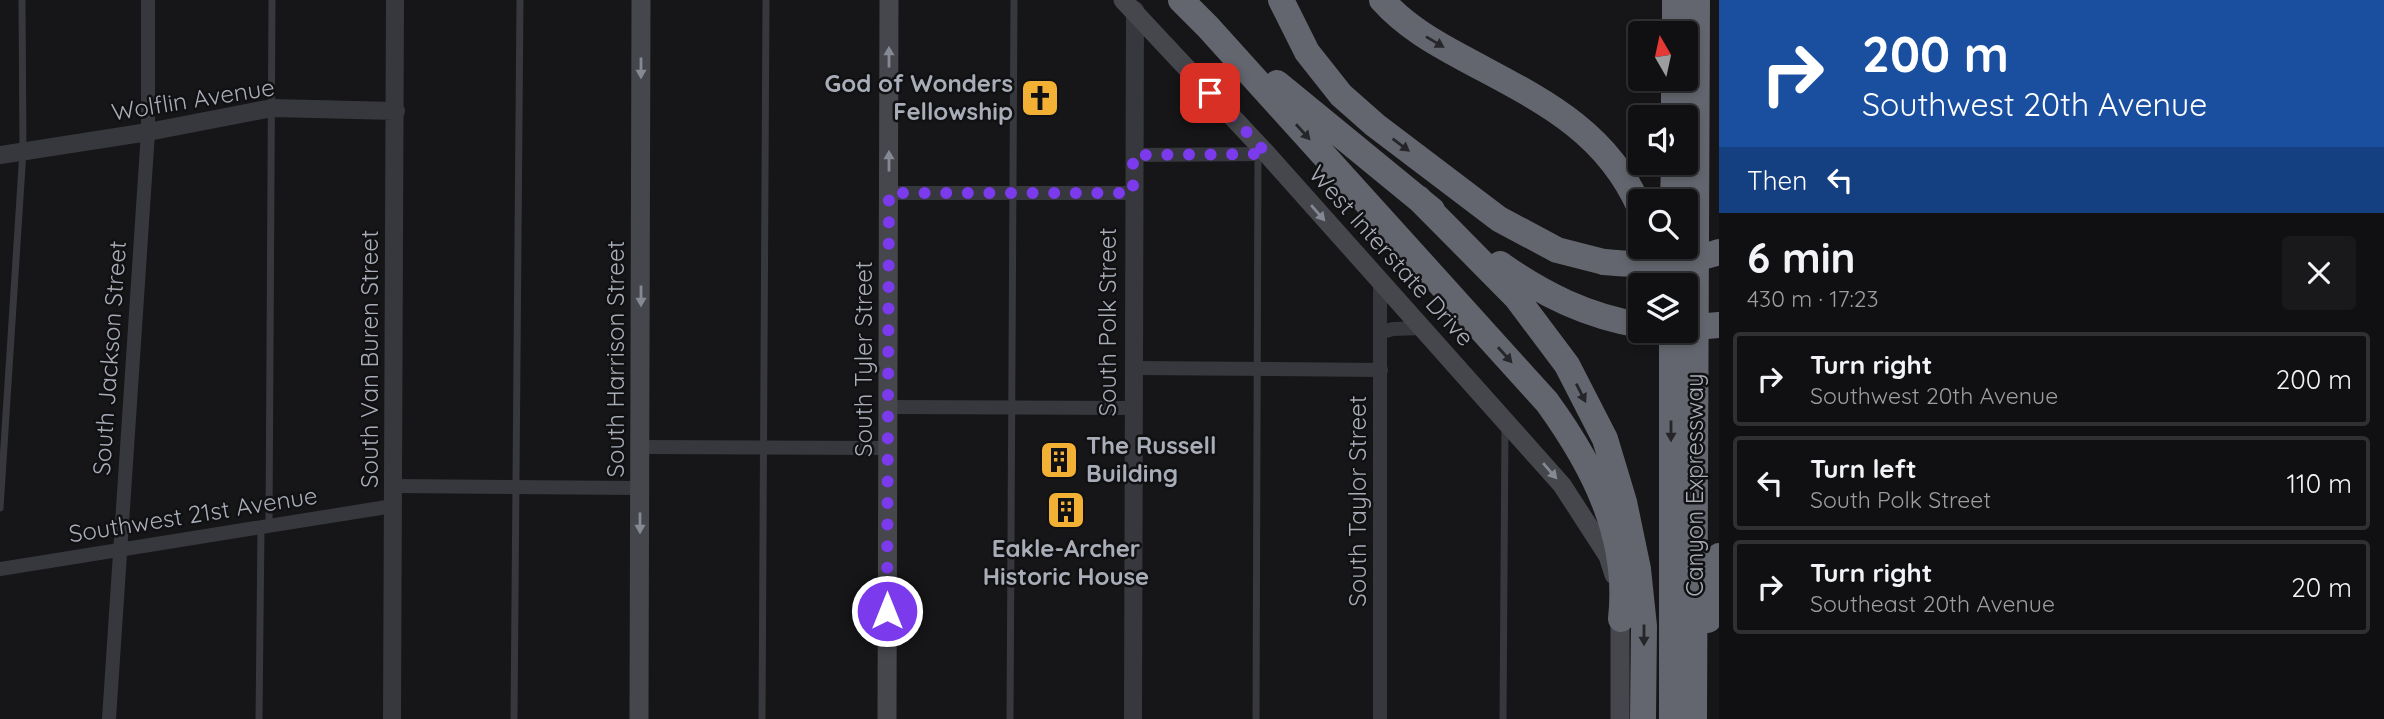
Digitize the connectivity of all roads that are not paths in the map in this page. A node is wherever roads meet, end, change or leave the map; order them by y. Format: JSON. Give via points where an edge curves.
{"nodes":[{"id":1,"x":22,"y":0,"type":"edge"},
{"id":2,"x":148,"y":0,"type":"edge"},
{"id":3,"x":272,"y":0,"type":"edge"},
{"id":4,"x":395,"y":0,"type":"edge"},
{"id":5,"x":520,"y":0,"type":"edge"},
{"id":6,"x":641,"y":0,"type":"edge"},
{"id":7,"x":766,"y":0,"type":"edge"},
{"id":8,"x":889,"y":0,"type":"edge"},
{"id":9,"x":1014,"y":0,"type":"edge"},
{"id":10,"x":1181,"y":0,"type":"edge"},
{"id":11,"x":1281,"y":0,"type":"edge"},
{"id":12,"x":1382,"y":0,"type":"edge"},
{"id":13,"x":1675,"y":0,"type":"edge"},
{"id":14,"x":1697,"y":0,"type":"edge"},
{"id":15,"x":1129,"y":5,"type":"edge"},
{"id":16,"x":1675,"y":21,"type":"edge"},
{"id":17,"x":1208,"y":27,"type":"junction"},
{"id":18,"x":272,"y":108,"type":"junction"},
{"id":19,"x":396,"y":111,"type":"junction"},
{"id":20,"x":148,"y":132,"type":"junction"},
{"id":21,"x":23,"y":151,"type":"junction"},
{"id":22,"x":1263,"y":154,"type":"junction"},
{"id":23,"x":0,"y":155,"type":"edge"},
{"id":24,"x":1133,"y":155,"type":"junction"},
{"id":25,"x":1630,"y":189,"type":"edge"},
{"id":26,"x":889,"y":193,"type":"junction"},
{"id":27,"x":1013,"y":193,"type":"junction"},
{"id":28,"x":1133,"y":193,"type":"junction"},
{"id":29,"x":1418,"y":198,"type":"junction"},
{"id":30,"x":1719,"y":252,"type":"edge"},
{"id":31,"x":1380,"y":283,"type":"junction"},
{"id":32,"x":1628,"y":322,"type":"edge"},
{"id":33,"x":1719,"y":325,"type":"edge"},
{"id":34,"x":1698,"y":327,"type":"edge"},
{"id":35,"x":1423,"y":328,"type":"junction"},
{"id":36,"x":1382,"y":332,"type":"junction"},
{"id":37,"x":1670,"y":343,"type":"edge"},
{"id":38,"x":1133,"y":368,"type":"junction"},
{"id":39,"x":1256,"y":369,"type":"junction"},
{"id":40,"x":1381,"y":370,"type":"junction"},
{"id":41,"x":888,"y":407,"type":"junction"},
{"id":42,"x":1012,"y":407,"type":"junction"},
{"id":43,"x":1133,"y":408,"type":"junction"},
{"id":44,"x":1505,"y":420,"type":"junction"},
{"id":45,"x":640,"y":447,"type":"junction"},
{"id":46,"x":764,"y":448,"type":"junction"},
{"id":47,"x":887,"y":449,"type":"junction"},
{"id":48,"x":394,"y":486,"type":"junction"},
{"id":49,"x":516,"y":488,"type":"junction"},
{"id":50,"x":640,"y":488,"type":"junction"},
{"id":51,"x":393,"y":506,"type":"junction"},
{"id":52,"x":0,"y":508,"type":"edge"},
{"id":53,"x":265,"y":526,"type":"junction"},
{"id":54,"x":121,"y":549,"type":"junction"},
{"id":55,"x":1719,"y":556,"type":"edge"},
{"id":56,"x":0,"y":569,"type":"edge"},
{"id":57,"x":1621,"y":619,"type":"junction"},
{"id":58,"x":110,"y":719,"type":"edge"},
{"id":59,"x":259,"y":719,"type":"edge"},
{"id":60,"x":392,"y":719,"type":"edge"},
{"id":61,"x":514,"y":719,"type":"edge"},
{"id":62,"x":639,"y":719,"type":"edge"},
{"id":63,"x":762,"y":719,"type":"edge"},
{"id":64,"x":887,"y":719,"type":"edge"},
{"id":65,"x":1010,"y":719,"type":"edge"},
{"id":66,"x":1133,"y":719,"type":"edge"},
{"id":67,"x":1256,"y":719,"type":"edge"},
{"id":68,"x":1380,"y":719,"type":"edge"},
{"id":69,"x":1503,"y":719,"type":"edge"},
{"id":70,"x":1620,"y":719,"type":"edge"},
{"id":71,"x":1643,"y":719,"type":"edge"},
{"id":72,"x":1672,"y":719,"type":"edge"},
{"id":73,"x":1694,"y":719,"type":"edge"}],
"edges":[{"from":1,"to":21,"type":"lane"},
{"from":2,"to":20,"type":"street","name":"South Jackson Street"},
{"from":3,"to":18,"type":"lane"},
{"from":4,"to":19,"type":"street","name":"South Van Buren Street"},
{"from":5,"to":49,"type":"lane"},
{"from":6,"to":45,"type":"main road","name":"South Harrison Street","one_way":true},
{"from":7,"to":46,"type":"lane"},
{"from":26,"to":8,"type":"main road","name":"South Tyler Street","one_way":true},
{"from":9,"to":27,"type":"lane"},
{"from":10,"to":17,"type":"highway"},
{"from":11,"to":30,"type":"highway","one_way":true,"bridge":true,"via":[[1307,52],[1341,95],[1499,219],[1558,250],[1604,262],[1644,265]]},
{"from":12,"to":25,"type":"highway","one_way":true,"via":[[1412,28],[1546,103],[1590,136]]},
{"from":13,"to":16,"type":"highway"},
{"from":14,"to":73,"type":"highway","name":"Canyon Expressway"},
{"from":15,"to":22,"type":"main road","name":"West Interstate Drive"},
{"from":15,"to":24,"type":"street","name":"South Polk Street"},
{"from":17,"to":29,"type":"highway"},
{"from":17,"to":57,"type":"highway","one_way":true,"via":[[1547,401],[1568,430],[1600,489],[1613,528],[1622,562]]},
{"from":18,"to":19,"type":"street","name":"Wolflin Avenue"},
{"from":18,"to":20,"type":"street","name":"Wolflin Avenue"},
{"from":18,"to":53,"type":"lane"},
{"from":19,"to":48,"type":"street","name":"South Van Buren Street"},
{"from":20,"to":21,"type":"street","name":"Wolflin Avenue"},
{"from":20,"to":54,"type":"street","name":"South Jackson Street"},
{"from":21,"to":23,"type":"street","name":"Wolflin Avenue"},
{"from":21,"to":52,"type":"lane"},
{"from":22,"to":24,"type":"street"},
{"from":22,"to":31,"type":"main road","name":"West Interstate Drive","one_way":true},
{"from":22,"to":39,"type":"lane"},
{"from":24,"to":28,"type":"street","name":"South Polk Street"},
{"from":26,"to":27,"type":"street"},
{"from":26,"to":41,"type":"main road","name":"South Tyler Street"},
{"from":27,"to":28,"type":"street"},
{"from":27,"to":42,"type":"lane"},
{"from":28,"to":38,"type":"street","name":"South Polk Street"},
{"from":29,"to":32,"type":"highway","via":[[1525,281],[1568,305]]},
{"from":29,"to":71,"type":"highway","one_way":true,"via":[[1516,297],[1567,365],[1605,439],[1625,502],[1638,569],[1644,626]]},
{"from":31,"to":35,"type":"main road","name":"West Interstate Drive"},
{"from":31,"to":36,"type":"street","name":"South Taylor Street"},
{"from":33,"to":34,"type":"highway","bridge":true},
{"from":35,"to":36,"type":"street"},
{"from":35,"to":44,"type":"main road","name":"West Interstate Drive"},
{"from":36,"to":40,"type":"street","name":"South Taylor Street"},
{"from":37,"to":72,"type":"highway","name":"Canyon Expressway","one_way":true},
{"from":38,"to":39,"type":"street"},
{"from":38,"to":43,"type":"street","name":"South Polk Street"},
{"from":39,"to":40,"type":"street"},
{"from":39,"to":67,"type":"lane"},
{"from":40,"to":68,"type":"street","name":"South Taylor Street"},
{"from":41,"to":42,"type":"street"},
{"from":41,"to":47,"type":"main road","name":"South Tyler Street"},
{"from":42,"to":43,"type":"street"},
{"from":42,"to":65,"type":"lane"},
{"from":43,"to":66,"type":"street","name":"South Polk Street"},
{"from":44,"to":57,"type":"main road","name":"West Interstate Drive","one_way":true,"via":[[1562,485],[1608,556]]},
{"from":44,"to":69,"type":"lane"},
{"from":45,"to":46,"type":"street"},
{"from":45,"to":50,"type":"main road","name":"South Harrison Street"},
{"from":46,"to":47,"type":"street"},
{"from":46,"to":63,"type":"lane"},
{"from":47,"to":64,"type":"main road","name":"South Tyler Street"},
{"from":48,"to":49,"type":"street"},
{"from":48,"to":51,"type":"street","name":"South Van Buren Street"},
{"from":49,"to":50,"type":"street"},
{"from":49,"to":61,"type":"lane"},
{"from":50,"to":62,"type":"main road","name":"South Harrison Street","one_way":true},
{"from":51,"to":53,"type":"street","name":"Southwest 21st Avenue"},
{"from":51,"to":60,"type":"street","name":"South Van Buren Street"},
{"from":53,"to":54,"type":"street","name":"Southwest 21st Avenue"},
{"from":53,"to":59,"type":"lane"},
{"from":54,"to":56,"type":"street","name":"Southwest 21st Avenue"},
{"from":54,"to":58,"type":"street","name":"South Jackson Street"},
{"from":55,"to":73,"type":"highway"},
{"from":57,"to":70,"type":"main road","name":"West Interstate Drive"}]}
